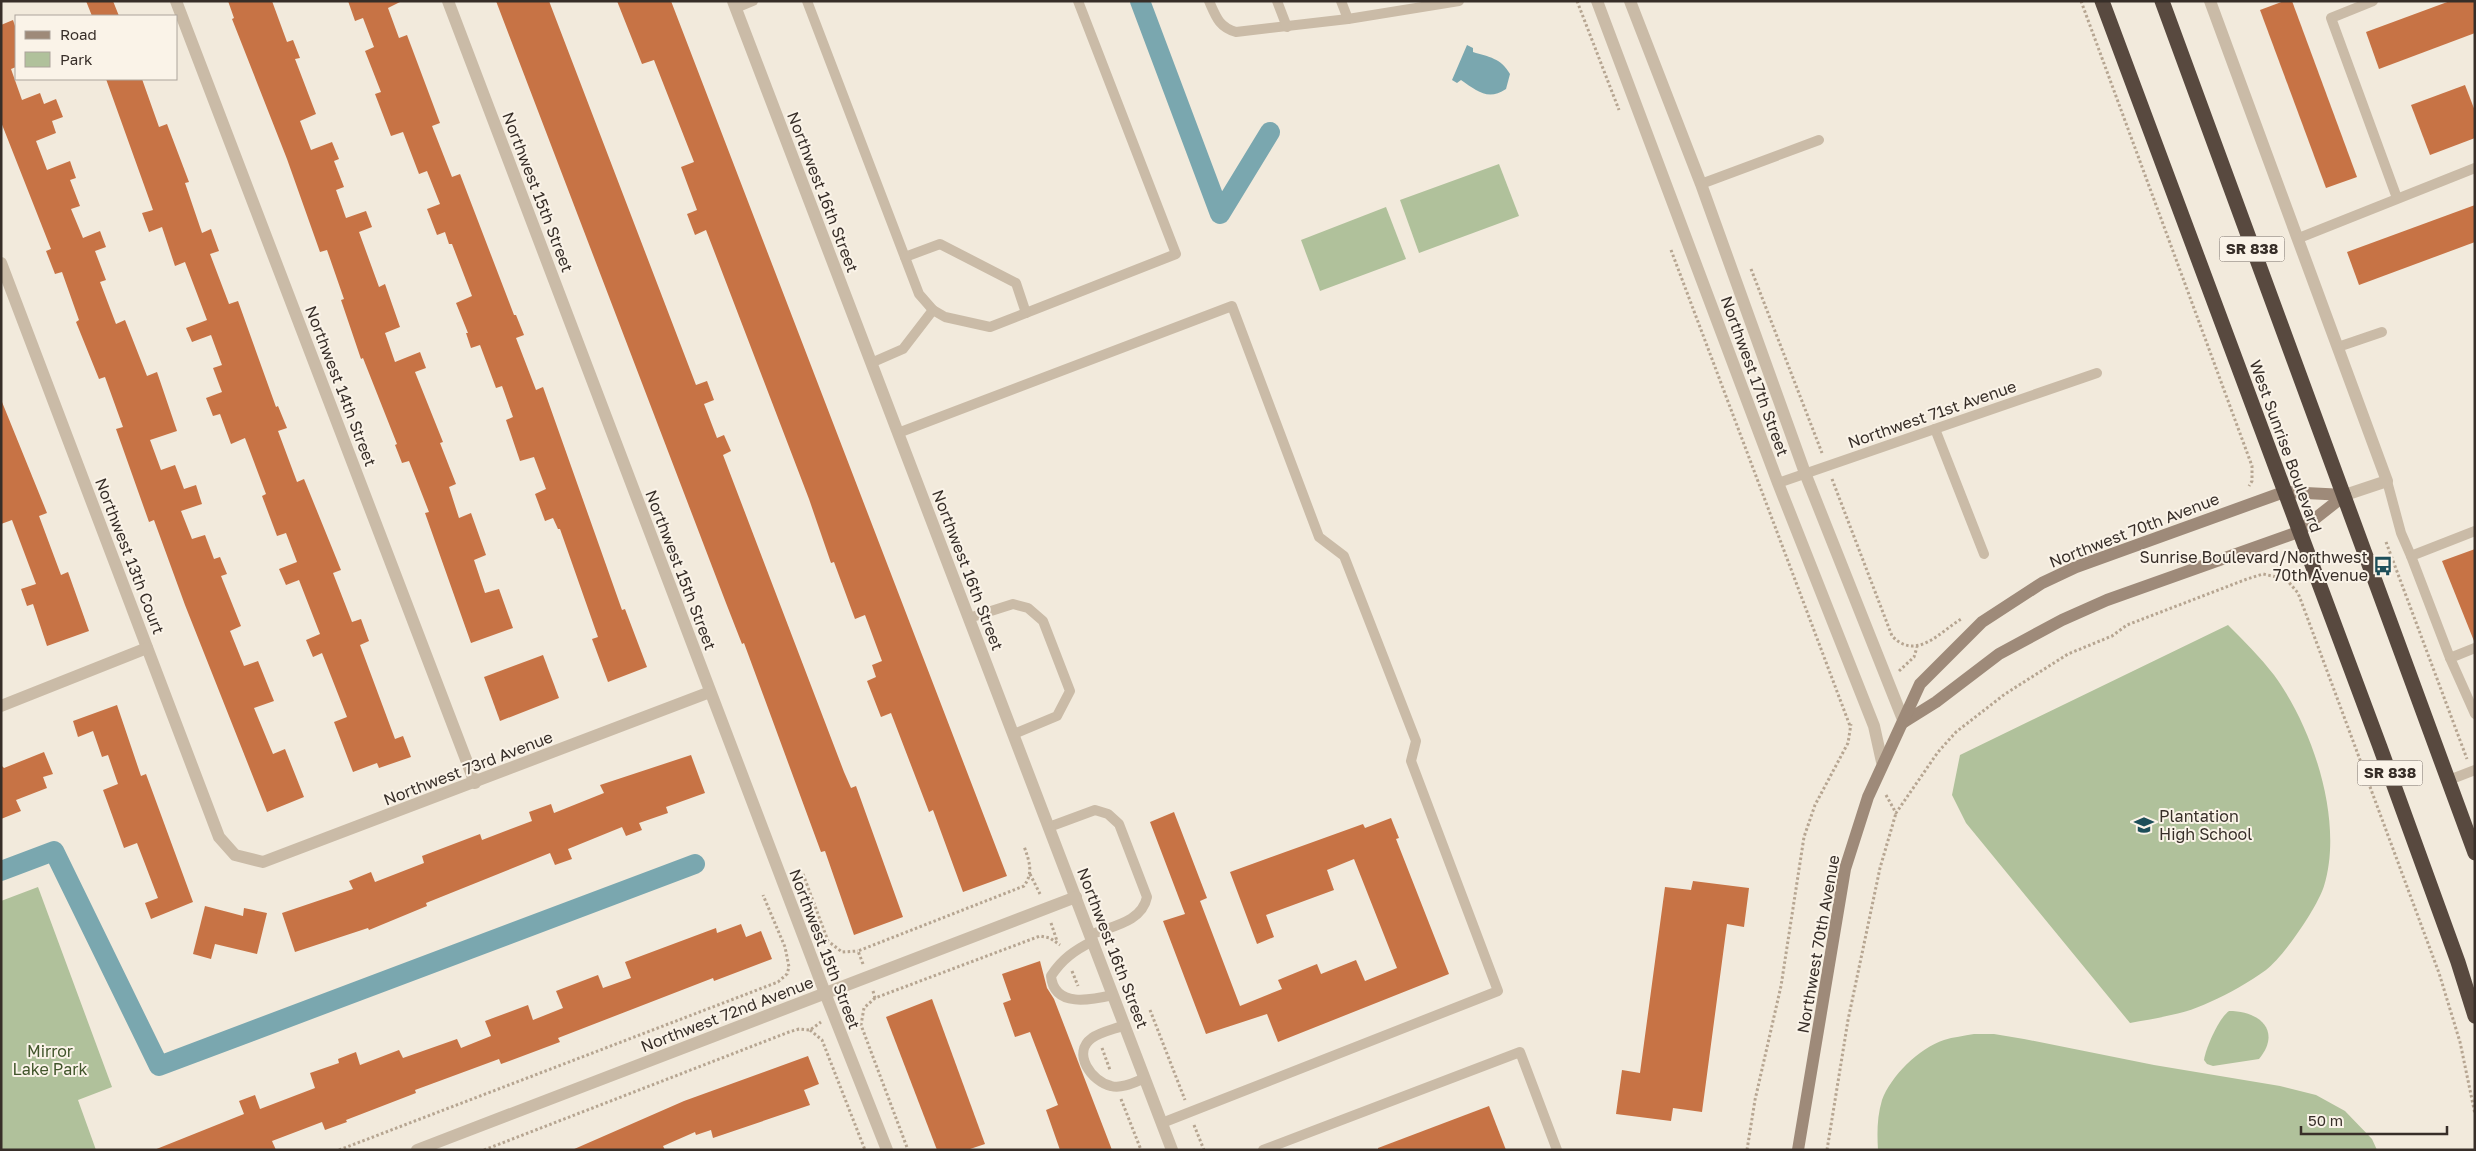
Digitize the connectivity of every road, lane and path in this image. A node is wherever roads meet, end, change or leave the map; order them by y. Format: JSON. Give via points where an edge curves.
{"nodes":[{"id":1,"x":176,"y":1,"type":"edge"},
{"id":2,"x":448,"y":1,"type":"edge"},
{"id":3,"x":753,"y":1,"type":"edge"},
{"id":4,"x":807,"y":1,"type":"edge"},
{"id":5,"x":1078,"y":1,"type":"edge"},
{"id":6,"x":1209,"y":1,"type":"edge"},
{"id":7,"x":1277,"y":1,"type":"edge"},
{"id":8,"x":1341,"y":1,"type":"edge"},
{"id":9,"x":1459,"y":1,"type":"edge"},
{"id":10,"x":1577,"y":1,"type":"edge"},
{"id":11,"x":1597,"y":1,"type":"edge"},
{"id":12,"x":1630,"y":1,"type":"edge"},
{"id":13,"x":2082,"y":1,"type":"edge"},
{"id":14,"x":2102,"y":1,"type":"edge"},
{"id":15,"x":2162,"y":1,"type":"edge"},
{"id":16,"x":2210,"y":1,"type":"edge"},
{"id":17,"x":2373,"y":1,"type":"edge"},
{"id":18,"x":734,"y":5,"type":"edge"},
{"id":19,"x":1348,"y":19,"type":"junction"},
{"id":20,"x":1287,"y":27,"type":"junction"},
{"id":21,"x":1622,"y":118,"type":"dead end"},
{"id":22,"x":1819,"y":140,"type":"dead end"},
{"id":23,"x":2475,"y":168,"type":"edge"},
{"id":24,"x":1701,"y":184,"type":"junction"},
{"id":25,"x":2397,"y":198,"type":"junction"},
{"id":26,"x":2299,"y":238,"type":"junction"},
{"id":27,"x":1670,"y":246,"type":"dead end"},
{"id":28,"x":905,"y":257,"type":"junction"},
{"id":29,"x":1748,"y":262,"type":"dead end"},
{"id":30,"x":1,"y":263,"type":"edge"},
{"id":31,"x":933,"y":310,"type":"junction"},
{"id":32,"x":1026,"y":313,"type":"junction"},
{"id":33,"x":2382,"y":332,"type":"dead end"},
{"id":34,"x":2338,"y":347,"type":"junction"},
{"id":35,"x":871,"y":363,"type":"junction"},
{"id":36,"x":2097,"y":374,"type":"dead end"},
{"id":37,"x":1935,"y":429,"type":"junction"},
{"id":38,"x":898,"y":433,"type":"junction"},
{"id":39,"x":1827,"y":466,"type":"junction"},
{"id":40,"x":1805,"y":473,"type":"junction"},
{"id":41,"x":2386,"y":480,"type":"junction"},
{"id":42,"x":1778,"y":483,"type":"junction"},
{"id":43,"x":2249,"y":486,"type":"dead end"},
{"id":44,"x":2284,"y":492,"type":"junction"},
{"id":45,"x":2345,"y":495,"type":"junction"},
{"id":46,"x":2298,"y":532,"type":"junction"},
{"id":47,"x":2475,"y":532,"type":"edge"},
{"id":48,"x":2386,"y":542,"type":"dead end"},
{"id":49,"x":1984,"y":554,"type":"dead end"},
{"id":50,"x":2411,"y":556,"type":"junction"},
{"id":51,"x":2286,"y":579,"type":"dead end"},
{"id":52,"x":2182,"y":604,"type":"dead end"},
{"id":53,"x":1964,"y":616,"type":"dead end"},
{"id":54,"x":969,"y":618,"type":"junction"},
{"id":55,"x":1917,"y":646,"type":"junction"},
{"id":56,"x":147,"y":648,"type":"junction"},
{"id":57,"x":2475,"y":648,"type":"edge"},
{"id":58,"x":2450,"y":658,"type":"junction"},
{"id":59,"x":1888,"y":681,"type":"junction"},
{"id":60,"x":710,"y":692,"type":"junction"},
{"id":61,"x":1,"y":706,"type":"edge"},
{"id":62,"x":1866,"y":707,"type":"junction"},
{"id":63,"x":2474,"y":710,"type":"edge"},
{"id":64,"x":1904,"y":722,"type":"junction"},
{"id":65,"x":1850,"y":726,"type":"junction"},
{"id":66,"x":1014,"y":734,"type":"junction"},
{"id":67,"x":1882,"y":762,"type":"junction"},
{"id":68,"x":2473,"y":771,"type":"edge"},
{"id":69,"x":1876,"y":777,"type":"junction"},
{"id":70,"x":2448,"y":780,"type":"junction"},
{"id":71,"x":475,"y":783,"type":"junction"},
{"id":72,"x":1896,"y":813,"type":"junction"},
{"id":73,"x":1049,"y":827,"type":"junction"},
{"id":74,"x":2475,"y":853,"type":"edge"},
{"id":75,"x":235,"y":855,"type":"joint"},
{"id":76,"x":802,"y":874,"type":"dead end"},
{"id":77,"x":1030,"y":874,"type":"dead end"},
{"id":78,"x":1036,"y":884,"type":"dead end"},
{"id":79,"x":763,"y":895,"type":"dead end"},
{"id":80,"x":1076,"y":897,"type":"junction"},
{"id":81,"x":1091,"y":938,"type":"junction"},
{"id":82,"x":1030,"y":939,"type":"dead end"},
{"id":83,"x":858,"y":951,"type":"dead end"},
{"id":84,"x":1066,"y":957,"type":"junction"},
{"id":85,"x":825,"y":993,"type":"junction"},
{"id":86,"x":1113,"y":994,"type":"junction"},
{"id":87,"x":875,"y":998,"type":"dead end"},
{"id":88,"x":1084,"y":1000,"type":"junction"},
{"id":89,"x":1150,"y":1010,"type":"dead end"},
{"id":90,"x":833,"y":1015,"type":"junction"},
{"id":91,"x":2475,"y":1016,"type":"edge"},
{"id":92,"x":1125,"y":1025,"type":"junction"},
{"id":93,"x":810,"y":1030,"type":"junction"},
{"id":94,"x":1097,"y":1036,"type":"junction"},
{"id":95,"x":1145,"y":1078,"type":"junction"},
{"id":96,"x":1116,"y":1086,"type":"junction"},
{"id":97,"x":1189,"y":1112,"type":"junction"},
{"id":98,"x":2475,"y":1114,"type":"edge"},
{"id":99,"x":1162,"y":1122,"type":"junction"},
{"id":100,"x":339,"y":1150,"type":"edge"},
{"id":101,"x":417,"y":1150,"type":"edge"},
{"id":102,"x":484,"y":1150,"type":"edge"},
{"id":103,"x":864,"y":1150,"type":"edge"},
{"id":104,"x":886,"y":1150,"type":"edge"},
{"id":105,"x":908,"y":1150,"type":"edge"},
{"id":106,"x":1141,"y":1150,"type":"edge"},
{"id":107,"x":1172,"y":1150,"type":"edge"},
{"id":108,"x":1204,"y":1150,"type":"edge"},
{"id":109,"x":1264,"y":1150,"type":"edge"},
{"id":110,"x":1557,"y":1150,"type":"edge"},
{"id":111,"x":1747,"y":1150,"type":"edge"},
{"id":112,"x":1798,"y":1150,"type":"edge"},
{"id":113,"x":1827,"y":1150,"type":"edge"}],
"edges":[{"from":1,"to":71,"type":"street","name":"Northwest 14th Street"},
{"from":2,"to":60,"type":"street","name":"Northwest 15th Street"},
{"from":3,"to":18,"type":"lane"},
{"from":4,"to":28,"type":"lane"},
{"from":5,"to":32,"type":"lane","via":[[1176,254]]},
{"from":6,"to":20,"type":"lane","via":[[1216,18],[1230,30],[1248,32]]},
{"from":7,"to":20,"type":"lane"},
{"from":8,"to":19,"type":"lane"},
{"from":9,"to":19,"type":"lane"},
{"from":10,"to":21,"type":"path"},
{"from":11,"to":42,"type":"street","name":"Northwest 17th Street"},
{"from":12,"to":24,"type":"street","name":"Northwest 17th Street"},
{"from":13,"to":43,"type":"path","via":[[2252,466]]},
{"from":14,"to":44,"type":"highway","name":"West Sunrise Boulevard","number":"SR 838"},
{"from":15,"to":45,"type":"highway","number":"SR 838"},
{"from":16,"to":26,"type":"street"},
{"from":17,"to":25,"type":"lane","via":[[2331,18]]},
{"from":18,"to":35,"type":"street","name":"Northwest 16th Street"},
{"from":19,"to":20,"type":"lane"},
{"from":22,"to":24,"type":"lane"},
{"from":23,"to":25,"type":"lane"},
{"from":24,"to":40,"type":"street","name":"Northwest 17th Street"},
{"from":25,"to":26,"type":"lane"},
{"from":26,"to":34,"type":"street"},
{"from":27,"to":65,"type":"path"},
{"from":28,"to":31,"type":"lane","via":[[919,294]]},
{"from":28,"to":32,"type":"lane","via":[[940,244],[1016,283]]},
{"from":29,"to":39,"type":"path"},
{"from":30,"to":56,"type":"street","name":"Northwest 13th Court"},
{"from":31,"to":32,"type":"lane","via":[[945,317],[990,328]]},
{"from":31,"to":35,"type":"lane","via":[[903,349]]},
{"from":33,"to":34,"type":"lane"},
{"from":34,"to":41,"type":"street"},
{"from":35,"to":38,"type":"street","name":"Northwest 16th Street"},
{"from":36,"to":37,"type":"lane","name":"Northwest 71st Avenue"},
{"from":37,"to":39,"type":"lane","name":"Northwest 71st Avenue"},
{"from":37,"to":49,"type":"lane"},
{"from":38,"to":54,"type":"street","name":"Northwest 16th Street"},
{"from":38,"to":97,"type":"lane","via":[[1232,306],[1319,537],[1344,556],[1416,741],[1411,761],[1498,991]]},
{"from":39,"to":40,"type":"lane","name":"Northwest 71st Avenue"},
{"from":39,"to":55,"type":"path","via":[[1892,636],[1908,647]]},
{"from":40,"to":42,"type":"lane","name":"Northwest 71st Avenue"},
{"from":40,"to":59,"type":"street","name":"Northwest 17th Street"},
{"from":41,"to":45,"type":"street","name":"Northwest 70th Avenue"},
{"from":41,"to":50,"type":"lane"},
{"from":42,"to":62,"type":"street","name":"Northwest 17th Street"},
{"from":44,"to":45,"type":"street","name":"Northwest 70th Avenue"},
{"from":44,"to":46,"type":"highway","name":"West Sunrise Boulevard","number":"SR 838"},
{"from":44,"to":64,"type":"street","name":"Northwest 70th Avenue","via":[[2076,567],[2042,583],[1982,622],[1920,684]]},
{"from":45,"to":46,"type":"street","name":"Northwest 70th Avenue"},
{"from":45,"to":70,"type":"highway","number":"SR 838"},
{"from":46,"to":64,"type":"street","name":"Northwest 70th Avenue","via":[[2107,600],[2062,620],[1999,654]]},
{"from":46,"to":91,"type":"highway","name":"West Sunrise Boulevard","number":"SR 838","via":[[2384,756]]},
{"from":47,"to":50,"type":"lane"},
{"from":48,"to":68,"type":"path"},
{"from":50,"to":58,"type":"lane"},
{"from":51,"to":98,"type":"path","via":[[2298,593],[2436,965],[2460,1042]]},
{"from":52,"to":72,"type":"path","via":[[2127,625],[2068,654],[2005,694],[1956,732],[1938,752]]},
{"from":53,"to":55,"type":"path"},
{"from":54,"to":66,"type":"street","name":"Northwest 16th Street"},
{"from":54,"to":66,"type":"lane","via":[[1013,604],[1028,608],[1044,621],[1070,691],[1057,716]]},
{"from":55,"to":59,"type":"path","via":[[1914,657]]},
{"from":56,"to":61,"type":"street"},
{"from":56,"to":75,"type":"street","name":"Northwest 13th Court","via":[[219,837]]},
{"from":57,"to":58,"type":"lane"},
{"from":58,"to":63,"type":"lane"},
{"from":59,"to":64,"type":"street","name":"Northwest 17th Street"},
{"from":60,"to":71,"type":"street","name":"Northwest 73rd Avenue"},
{"from":60,"to":85,"type":"street","name":"Northwest 15th Street"},
{"from":62,"to":65,"type":"path"},
{"from":62,"to":67,"type":"street","name":"Northwest 17th Street"},
{"from":64,"to":67,"type":"street","name":"Northwest 70th Avenue"},
{"from":65,"to":111,"type":"path","via":[[1848,744],[1815,805],[1804,837],[1781,986]]},
{"from":66,"to":73,"type":"street","name":"Northwest 16th Street"},
{"from":67,"to":69,"type":"street","name":"Northwest 70th Avenue"},
{"from":68,"to":70,"type":"lane"},
{"from":69,"to":72,"type":"path"},
{"from":69,"to":112,"type":"street","name":"Northwest 70th Avenue","via":[[1845,869]]},
{"from":70,"to":74,"type":"highway","number":"SR 838"},
{"from":71,"to":75,"type":"street","name":"Northwest 73rd Avenue","via":[[263,862]]},
{"from":72,"to":113,"type":"path","via":[[1880,868],[1848,1020]]},
{"from":73,"to":80,"type":"street","name":"Northwest 16th Street"},
{"from":73,"to":81,"type":"lane","via":[[1095,810],[1108,814],[1119,824],[1146,897],[1145,907],[1136,917]]},
{"from":76,"to":83,"type":"path","via":[[828,941],[842,952]]},
{"from":77,"to":78,"type":"path"},
{"from":79,"to":100,"type":"path","via":[[789,959],[786,974],[778,982]]},
{"from":80,"to":81,"type":"street","name":"Northwest 16th Street"},
{"from":80,"to":85,"type":"street","name":"Northwest 72nd Avenue"},
{"from":81,"to":84,"type":"lane"},
{"from":81,"to":86,"type":"street","name":"Northwest 16th Street"},
{"from":82,"to":84,"type":"path","via":[[1050,938],[1057,942]]},
{"from":84,"to":88,"type":"path"},
{"from":84,"to":88,"type":"lane","via":[[1051,976],[1052,985],[1058,993],[1070,999]]},
{"from":85,"to":90,"type":"street","name":"Northwest 15th Street"},
{"from":85,"to":101,"type":"street","name":"Northwest 72nd Avenue"},
{"from":86,"to":88,"type":"lane"},
{"from":86,"to":92,"type":"street","name":"Northwest 16th Street"},
{"from":87,"to":105,"type":"path","via":[[864,1008],[861,1025]]},
{"from":89,"to":97,"type":"path"},
{"from":90,"to":93,"type":"path"},
{"from":90,"to":104,"type":"street","name":"Northwest 15th Street"},
{"from":92,"to":94,"type":"lane"},
{"from":92,"to":95,"type":"street","name":"Northwest 16th Street"},
{"from":93,"to":102,"type":"path","via":[[789,1032]]},
{"from":93,"to":103,"type":"path","via":[[822,1040]]},
{"from":94,"to":96,"type":"path"},
{"from":94,"to":96,"type":"lane","via":[[1087,1044],[1085,1064],[1091,1075]]},
{"from":95,"to":96,"type":"lane"},
{"from":95,"to":99,"type":"street","name":"Northwest 16th Street"},
{"from":96,"to":106,"type":"path"},
{"from":97,"to":99,"type":"lane"},
{"from":97,"to":108,"type":"path"},
{"from":99,"to":107,"type":"street","name":"Northwest 16th Street"},
{"from":109,"to":110,"type":"lane","via":[[1520,1052]]}]}
